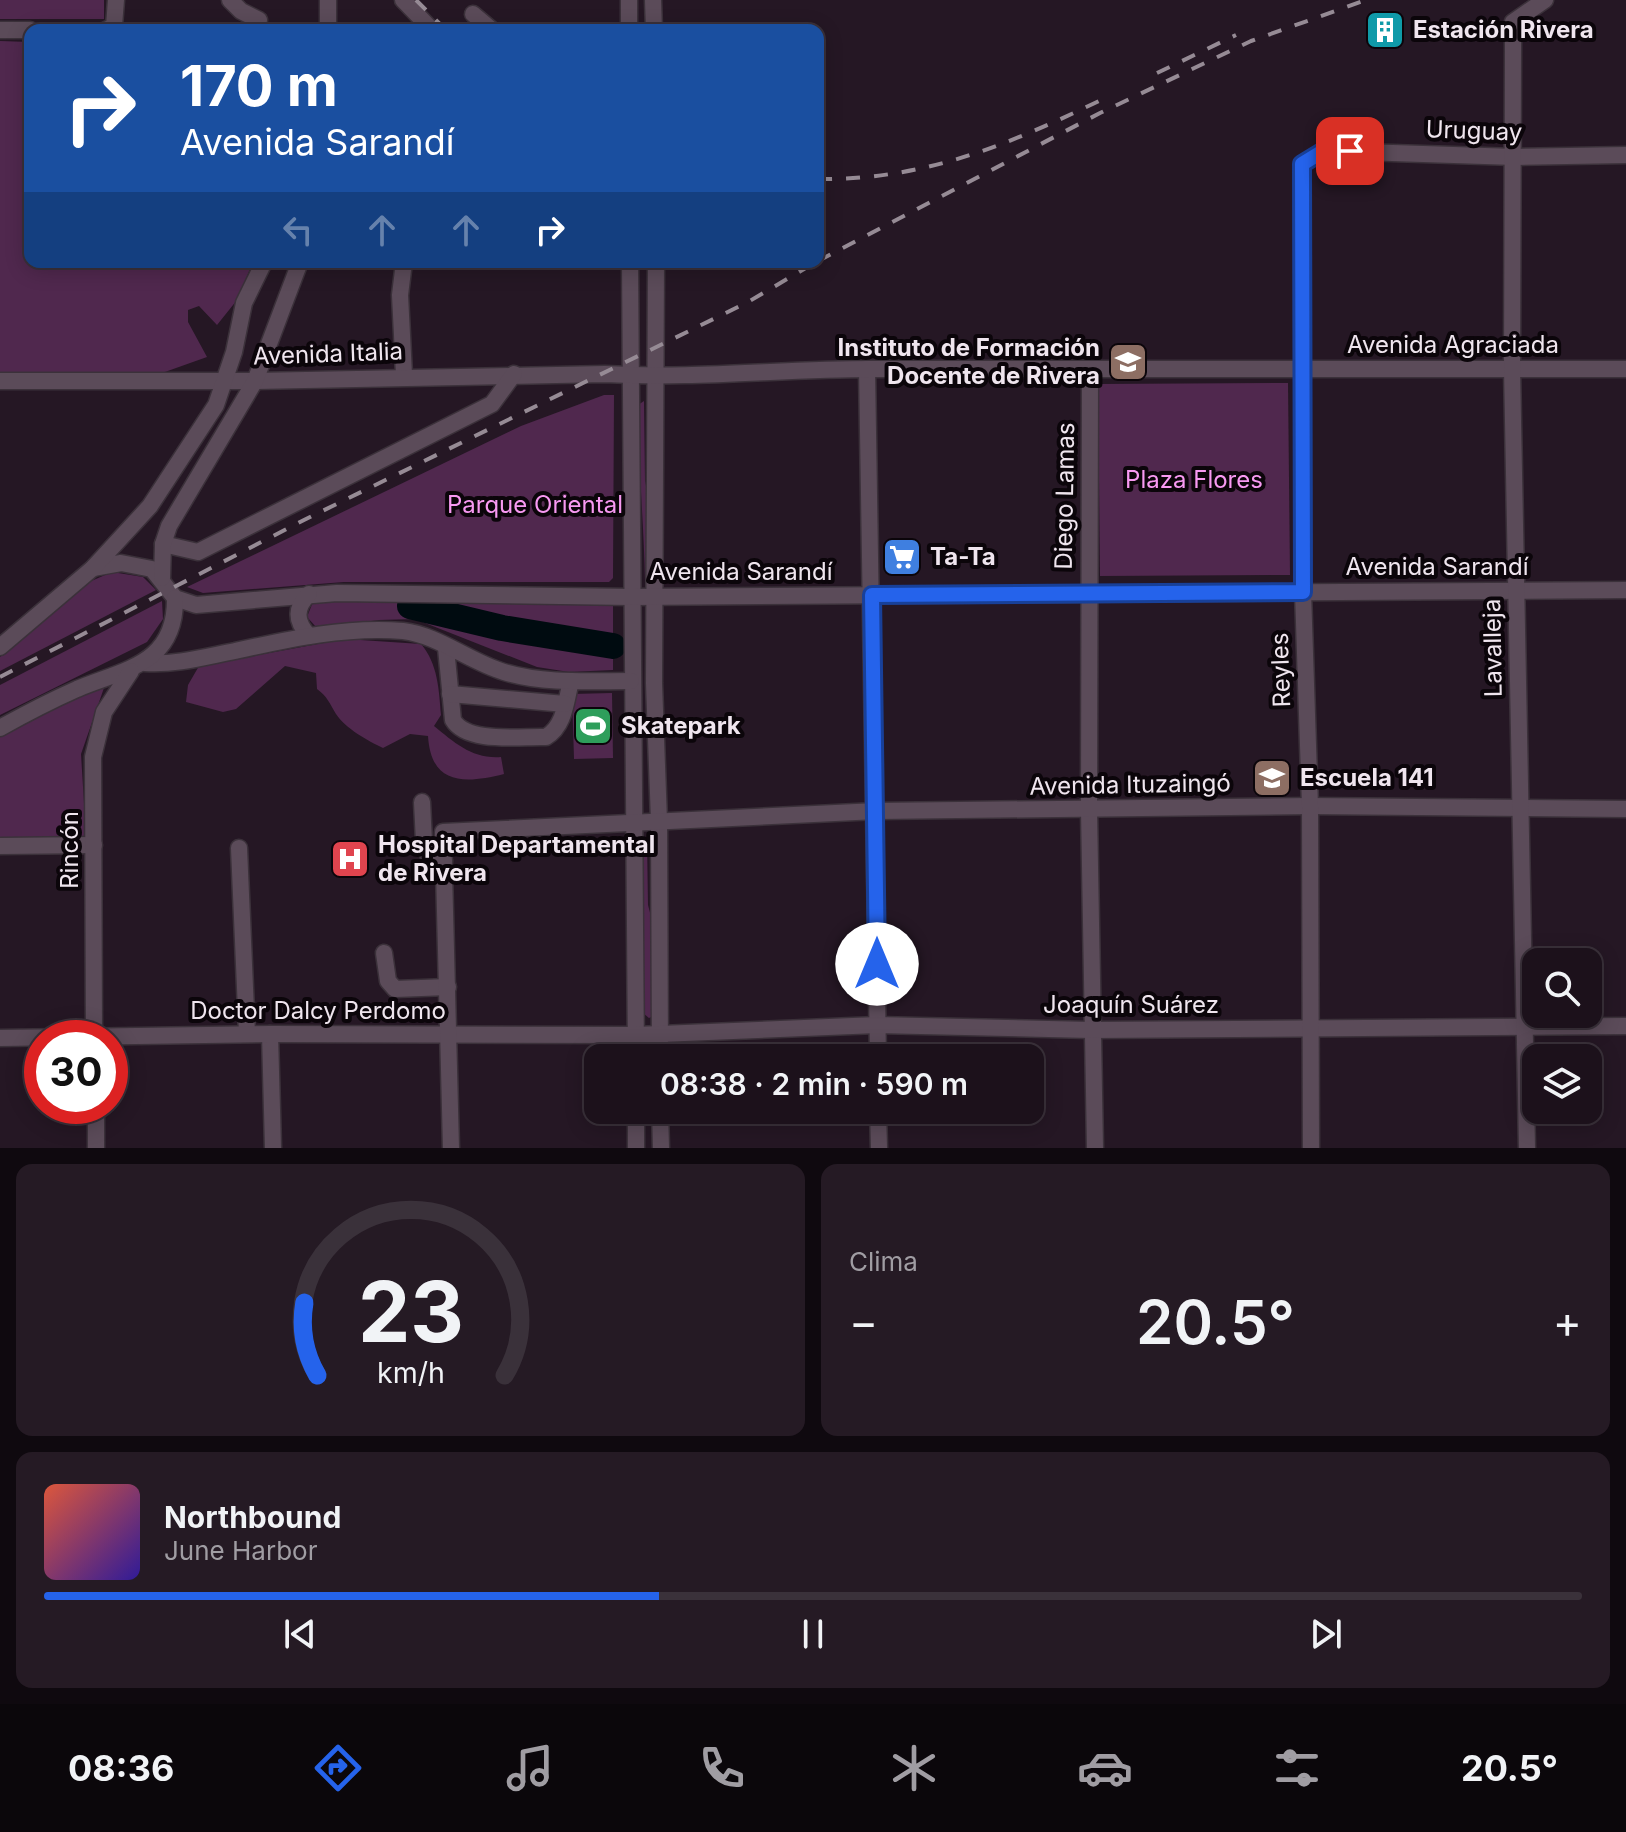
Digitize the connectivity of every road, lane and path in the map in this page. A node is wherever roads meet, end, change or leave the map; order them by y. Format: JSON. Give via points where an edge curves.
{"nodes":[{"id":1,"x":116,"y":0,"type":"edge"},
{"id":2,"x":230,"y":0,"type":"edge"},
{"id":3,"x":260,"y":0,"type":"edge"},
{"id":4,"x":328,"y":0,"type":"edge"},
{"id":5,"x":403,"y":0,"type":"edge"},
{"id":6,"x":629,"y":0,"type":"edge"},
{"id":7,"x":653,"y":0,"type":"edge"},
{"id":8,"x":1545,"y":0,"type":"edge"},
{"id":9,"x":473,"y":14,"type":"dead end"},
{"id":10,"x":114,"y":24,"type":"edge"},
{"id":11,"x":259,"y":24,"type":"edge"},
{"id":12,"x":260,"y":24,"type":"edge"},
{"id":13,"x":328,"y":24,"type":"edge"},
{"id":14,"x":426,"y":24,"type":"edge"},
{"id":15,"x":485,"y":24,"type":"edge"},
{"id":16,"x":629,"y":24,"type":"edge"},
{"id":17,"x":654,"y":24,"type":"edge"},
{"id":18,"x":0,"y":30,"type":"edge"},
{"id":19,"x":24,"y":30,"type":"edge"},
{"id":20,"x":1320,"y":153,"type":"joint"},
{"id":21,"x":1626,"y":155,"type":"edge"},
{"id":22,"x":1515,"y":157,"type":"junction"},
{"id":23,"x":261,"y":268,"type":"edge"},
{"id":24,"x":298,"y":268,"type":"edge"},
{"id":25,"x":403,"y":268,"type":"edge"},
{"id":26,"x":630,"y":268,"type":"edge"},
{"id":27,"x":656,"y":268,"type":"edge"},
{"id":28,"x":867,"y":369,"type":"junction"},
{"id":29,"x":1512,"y":369,"type":"junction"},
{"id":30,"x":1626,"y":369,"type":"edge"},
{"id":31,"x":1304,"y":370,"type":"junction"},
{"id":32,"x":1090,"y":372,"type":"junction"},
{"id":33,"x":514,"y":374,"type":"junction"},
{"id":34,"x":404,"y":375,"type":"junction"},
{"id":35,"x":629,"y":375,"type":"junction"},
{"id":36,"x":657,"y":377,"type":"junction"},
{"id":37,"x":0,"y":381,"type":"edge"},
{"id":38,"x":226,"y":381,"type":"junction"},
{"id":39,"x":255,"y":381,"type":"junction"},
{"id":40,"x":150,"y":506,"type":"junction"},
{"id":41,"x":174,"y":517,"type":"junction"},
{"id":42,"x":163,"y":544,"type":"junction"},
{"id":43,"x":93,"y":568,"type":"junction"},
{"id":44,"x":162,"y":578,"type":"junction"},
{"id":45,"x":1626,"y":590,"type":"edge"},
{"id":46,"x":1515,"y":591,"type":"junction"},
{"id":47,"x":1303,"y":592,"type":"junction"},
{"id":48,"x":309,"y":594,"type":"junction"},
{"id":49,"x":1088,"y":594,"type":"junction"},
{"id":50,"x":872,"y":595,"type":"junction"},
{"id":51,"x":631,"y":597,"type":"junction"},
{"id":52,"x":655,"y":597,"type":"junction"},
{"id":53,"x":175,"y":598,"type":"junction"},
{"id":54,"x":309,"y":636,"type":"junction"},
{"id":55,"x":0,"y":647,"type":"edge"},
{"id":56,"x":446,"y":648,"type":"junction"},
{"id":57,"x":138,"y":667,"type":"junction"},
{"id":58,"x":571,"y":681,"type":"junction"},
{"id":59,"x":631,"y":681,"type":"junction"},
{"id":60,"x":450,"y":694,"type":"junction"},
{"id":61,"x":565,"y":704,"type":"junction"},
{"id":62,"x":0,"y":728,"type":"edge"},
{"id":63,"x":422,"y":802,"type":"dead end"},
{"id":64,"x":1310,"y":806,"type":"junction"},
{"id":65,"x":1520,"y":809,"type":"junction"},
{"id":66,"x":1626,"y":809,"type":"edge"},
{"id":67,"x":1089,"y":810,"type":"junction"},
{"id":68,"x":877,"y":811,"type":"junction"},
{"id":69,"x":659,"y":821,"type":"junction"},
{"id":70,"x":635,"y":825,"type":"junction"},
{"id":71,"x":94,"y":845,"type":"junction"},
{"id":72,"x":0,"y":846,"type":"edge"},
{"id":73,"x":239,"y":848,"type":"dead end"},
{"id":74,"x":444,"y":861,"type":"junction"},
{"id":75,"x":1524,"y":948,"type":"edge"},
{"id":76,"x":384,"y":953,"type":"dead end"},
{"id":77,"x":448,"y":987,"type":"junction"},
{"id":78,"x":94,"y":1020,"type":"edge"},
{"id":79,"x":877,"y":1025,"type":"junction"},
{"id":80,"x":1602,"y":1026,"type":"edge"},
{"id":81,"x":1626,"y":1026,"type":"edge"},
{"id":82,"x":1522,"y":1027,"type":"edge"},
{"id":83,"x":1526,"y":1028,"type":"edge"},
{"id":84,"x":1310,"y":1029,"type":"junction"},
{"id":85,"x":1091,"y":1030,"type":"junction"},
{"id":86,"x":247,"y":1034,"type":"junction"},
{"id":87,"x":270,"y":1034,"type":"junction"},
{"id":88,"x":660,"y":1034,"type":"junction"},
{"id":89,"x":450,"y":1035,"type":"junction"},
{"id":90,"x":636,"y":1035,"type":"junction"},
{"id":91,"x":128,"y":1036,"type":"edge"},
{"id":92,"x":0,"y":1038,"type":"edge"},
{"id":93,"x":24,"y":1038,"type":"edge"},
{"id":94,"x":636,"y":1044,"type":"edge"},
{"id":95,"x":660,"y":1044,"type":"edge"},
{"id":96,"x":878,"y":1044,"type":"edge"},
{"id":97,"x":96,"y":1124,"type":"edge"},
{"id":98,"x":636,"y":1124,"type":"edge"},
{"id":99,"x":660,"y":1124,"type":"edge"},
{"id":100,"x":878,"y":1124,"type":"edge"},
{"id":101,"x":96,"y":1148,"type":"edge"},
{"id":102,"x":273,"y":1148,"type":"edge"},
{"id":103,"x":451,"y":1148,"type":"edge"},
{"id":104,"x":636,"y":1148,"type":"edge"},
{"id":105,"x":661,"y":1148,"type":"edge"},
{"id":106,"x":879,"y":1148,"type":"edge"},
{"id":107,"x":1095,"y":1148,"type":"edge"},
{"id":108,"x":1311,"y":1148,"type":"edge"},
{"id":109,"x":1527,"y":1148,"type":"edge"}],
"edges":[{"from":1,"to":10,"type":"street"},
{"from":2,"to":11,"type":"street"},
{"from":3,"to":12,"type":"street"},
{"from":4,"to":13,"type":"street"},
{"from":5,"to":14,"type":"street"},
{"from":6,"to":16,"type":"street"},
{"from":7,"to":17,"type":"street"},
{"from":8,"to":22,"type":"street","name":"Lavalleja","via":[[1513,22]]},
{"from":9,"to":15,"type":"street"},
{"from":18,"to":19,"type":"street"},
{"from":20,"to":22,"type":"street","name":"Uruguay","via":[[1369,150]]},
{"from":20,"to":31,"type":"street","name":"Reyles","via":[[1302,164]]},
{"from":21,"to":22,"type":"street","name":"Uruguay"},
{"from":22,"to":29,"type":"street","name":"Lavalleja"},
{"from":23,"to":38,"type":"street","via":[[244,303]]},
{"from":24,"to":39,"type":"street"},
{"from":25,"to":34,"type":"street"},
{"from":26,"to":35,"type":"street"},
{"from":27,"to":36,"type":"street"},
{"from":28,"to":32,"type":"street","name":"Avenida Agraciada"},
{"from":28,"to":36,"type":"street","name":"Avenida Agraciada"},
{"from":28,"to":50,"type":"street"},
{"from":29,"to":30,"type":"street","name":"Avenida Agraciada"},
{"from":29,"to":31,"type":"street","name":"Avenida Agraciada"},
{"from":29,"to":46,"type":"street","name":"Lavalleja"},
{"from":31,"to":32,"type":"street","name":"Avenida Agraciada"},
{"from":31,"to":47,"type":"street","name":"Reyles"},
{"from":32,"to":49,"type":"street","name":"Diego Lamas"},
{"from":33,"to":34,"type":"street","name":"Avenida Italia"},
{"from":33,"to":35,"type":"street","name":"Avenida Italia"},
{"from":33,"to":42,"type":"street","via":[[492,404],[250,529],[198,552]]},
{"from":34,"to":39,"type":"street","name":"Avenida Italia"},
{"from":35,"to":36,"type":"street","name":"Avenida Italia"},
{"from":35,"to":51,"type":"street"},
{"from":36,"to":52,"type":"street"},
{"from":37,"to":38,"type":"street","name":"Avenida Italia"},
{"from":38,"to":39,"type":"street","name":"Avenida Italia"},
{"from":38,"to":40,"type":"street"},
{"from":39,"to":41,"type":"street"},
{"from":40,"to":41,"type":"street"},
{"from":40,"to":43,"type":"street"},
{"from":41,"to":42,"type":"street"},
{"from":42,"to":44,"type":"street"},
{"from":43,"to":44,"type":"street","via":[[134,563]]},
{"from":43,"to":55,"type":"street"},
{"from":44,"to":53,"type":"street"},
{"from":45,"to":46,"type":"street","name":"Avenida Sarandí"},
{"from":46,"to":47,"type":"street","name":"Avenida Sarandí"},
{"from":46,"to":65,"type":"street","name":"Lavalleja"},
{"from":47,"to":49,"type":"street","name":"Avenida Sarandí"},
{"from":47,"to":64,"type":"street","name":"Reyles"},
{"from":48,"to":51,"type":"street","name":"Avenida Sarandí"},
{"from":48,"to":53,"type":"street","name":"Avenida Sarandí","via":[[196,605]]},
{"from":48,"to":54,"type":"street","via":[[297,615]]},
{"from":49,"to":50,"type":"street","name":"Avenida Sarandí"},
{"from":49,"to":67,"type":"street","name":"Diego Lamas"},
{"from":50,"to":52,"type":"street","name":"Avenida Sarandí"},
{"from":50,"to":68,"type":"street"},
{"from":51,"to":52,"type":"street","name":"Avenida Sarandí"},
{"from":51,"to":59,"type":"street"},
{"from":52,"to":69,"type":"street"},
{"from":53,"to":57,"type":"street","name":"Rincón","via":[[170,628]]},
{"from":54,"to":56,"type":"street","via":[[403,631]]},
{"from":54,"to":57,"type":"street"},
{"from":56,"to":58,"type":"street","via":[[508,673]]},
{"from":56,"to":60,"type":"street"},
{"from":57,"to":62,"type":"street","via":[[52,700]]},
{"from":57,"to":71,"type":"street","name":"Rincón","via":[[111,698],[96,741]]},
{"from":58,"to":59,"type":"street"},
{"from":58,"to":61,"type":"street"},
{"from":59,"to":70,"type":"street"},
{"from":60,"to":61,"type":"street"},
{"from":60,"to":61,"type":"street","via":[[453,720],[471,733],[546,737],[555,732]]},
{"from":63,"to":74,"type":"street","via":[[429,857]]},
{"from":64,"to":65,"type":"street","name":"Avenida Ituzaingó"},
{"from":64,"to":67,"type":"street","name":"Avenida Ituzaingó"},
{"from":64,"to":84,"type":"street","name":"Reyles"},
{"from":65,"to":66,"type":"street","name":"Avenida Ituzaingó"},
{"from":65,"to":75,"type":"street","name":"Lavalleja"},
{"from":67,"to":68,"type":"street","name":"Avenida Ituzaingó"},
{"from":67,"to":85,"type":"street","name":"Diego Lamas"},
{"from":68,"to":69,"type":"street","name":"Avenida Ituzaingó"},
{"from":68,"to":79,"type":"street"},
{"from":69,"to":70,"type":"street","name":"Avenida Ituzaingó"},
{"from":69,"to":88,"type":"street"},
{"from":70,"to":74,"type":"street","name":"Avenida Ituzaingó","via":[[443,832]]},
{"from":70,"to":90,"type":"street"},
{"from":71,"to":72,"type":"street"},
{"from":71,"to":78,"type":"street","name":"Rincón"},
{"from":73,"to":86,"type":"street"},
{"from":74,"to":77,"type":"street"},
{"from":76,"to":77,"type":"street","via":[[388,981],[395,989]]},
{"from":77,"to":89,"type":"street"},
{"from":79,"to":85,"type":"street","name":"Joaquín Suárez"},
{"from":79,"to":88,"type":"street","name":"Joaquín Suárez"},
{"from":79,"to":96,"type":"street"},
{"from":80,"to":81,"type":"street","name":"Joaquín Suárez"},
{"from":82,"to":84,"type":"street","name":"Joaquín Suárez"},
{"from":83,"to":109,"type":"street","name":"Lavalleja"},
{"from":84,"to":85,"type":"street","name":"Joaquín Suárez"},
{"from":84,"to":108,"type":"street","name":"Reyles"},
{"from":85,"to":107,"type":"street","name":"Diego Lamas"},
{"from":86,"to":87,"type":"street","name":"Doctor Dalcy Perdomo"},
{"from":86,"to":91,"type":"street","name":"Doctor Dalcy Perdomo"},
{"from":87,"to":89,"type":"street","name":"Doctor Dalcy Perdomo"},
{"from":87,"to":102,"type":"street"},
{"from":88,"to":90,"type":"street","name":"Joaquín Suárez"},
{"from":88,"to":95,"type":"street"},
{"from":89,"to":90,"type":"street","name":"Doctor Dalcy Perdomo"},
{"from":89,"to":103,"type":"street"},
{"from":90,"to":94,"type":"street"},
{"from":92,"to":93,"type":"street","name":"Doctor Dalcy Perdomo"},
{"from":97,"to":101,"type":"street"},
{"from":98,"to":104,"type":"street"},
{"from":99,"to":105,"type":"street"},
{"from":100,"to":106,"type":"street"}]}
